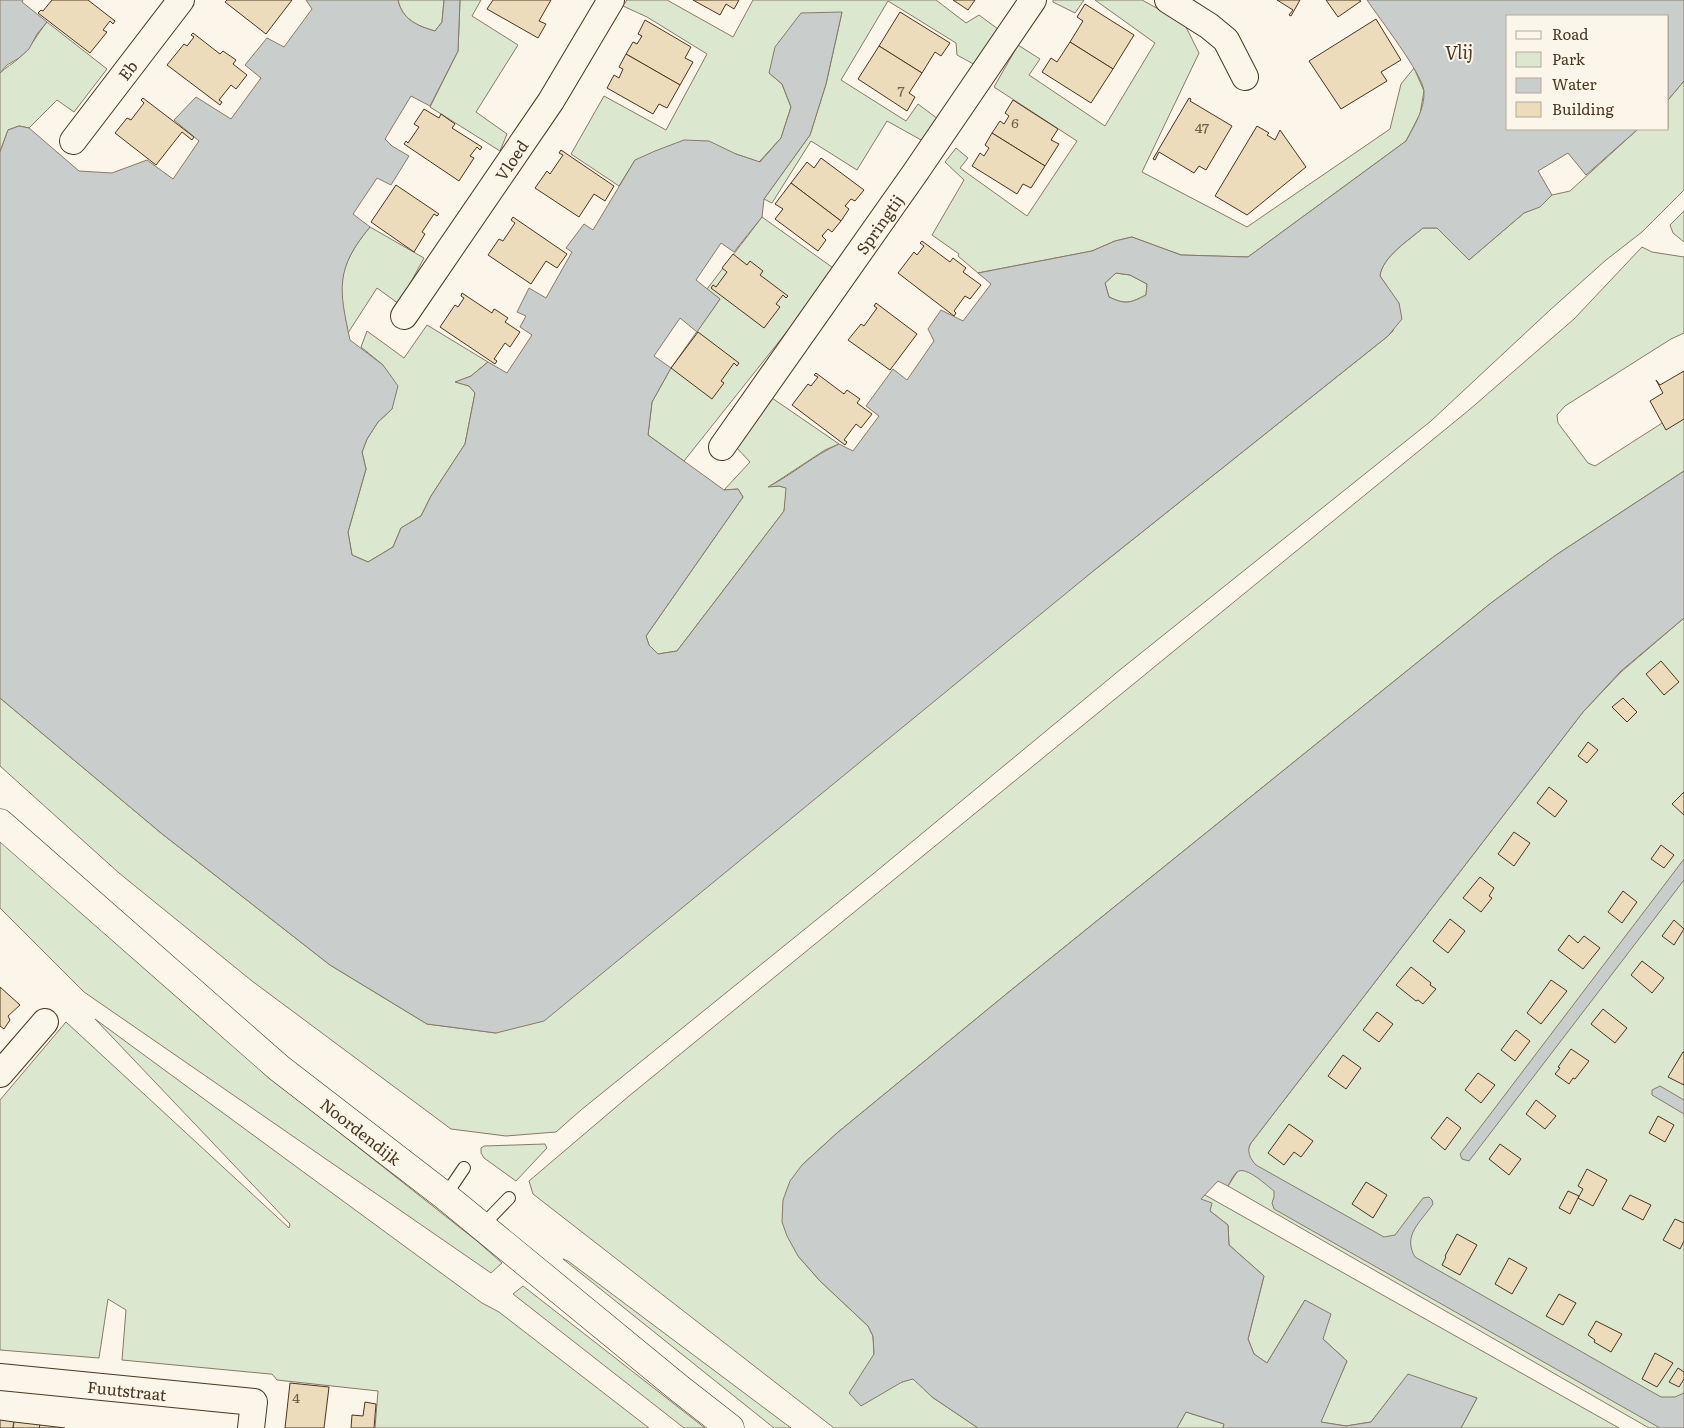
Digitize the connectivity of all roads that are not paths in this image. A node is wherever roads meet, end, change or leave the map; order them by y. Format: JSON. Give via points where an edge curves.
{"nodes":[{"id":1,"x":181,"y":0,"type":"edge"},
{"id":2,"x":611,"y":0,"type":"edge"},
{"id":3,"x":1033,"y":0,"type":"edge"},
{"id":4,"x":1168,"y":0,"type":"edge"},
{"id":5,"x":1246,"y":77,"type":"dead end"},
{"id":6,"x":73,"y":141,"type":"dead end"},
{"id":7,"x":404,"y":316,"type":"dead end"},
{"id":8,"x":722,"y":447,"type":"dead end"},
{"id":9,"x":0,"y":824,"type":"edge"},
{"id":10,"x":45,"y":1022,"type":"dead end"},
{"id":11,"x":0,"y":1074,"type":"edge"},
{"id":12,"x":464,"y":1168,"type":"dead end"},
{"id":13,"x":445,"y":1196,"type":"junction"},
{"id":14,"x":509,"y":1198,"type":"dead end"},
{"id":15,"x":482,"y":1226,"type":"junction"},
{"id":16,"x":0,"y":1377,"type":"edge"},
{"id":17,"x":250,"y":1428,"type":"edge"},
{"id":18,"x":730,"y":1428,"type":"edge"}],
"edges":[{"from":1,"to":6,"type":"street","name":"Eb"},
{"from":2,"to":7,"type":"street","name":"Vloed","via":[[555,95]]},
{"from":3,"to":8,"type":"street","name":"Springtij"},
{"from":4,"to":5,"type":"street","via":[[1226,40]]},
{"from":9,"to":13,"type":"street","name":"Noordendijk","via":[[279,1068]]},
{"from":10,"to":11,"type":"street"},
{"from":12,"to":13,"type":"lane"},
{"from":13,"to":15,"type":"street","name":"Noordendijk"},
{"from":14,"to":15,"type":"lane"},
{"from":15,"to":18,"type":"street","name":"Noordendijk"},
{"from":16,"to":17,"type":"street","name":"Fuutstraat","via":[[254,1402]]}]}
